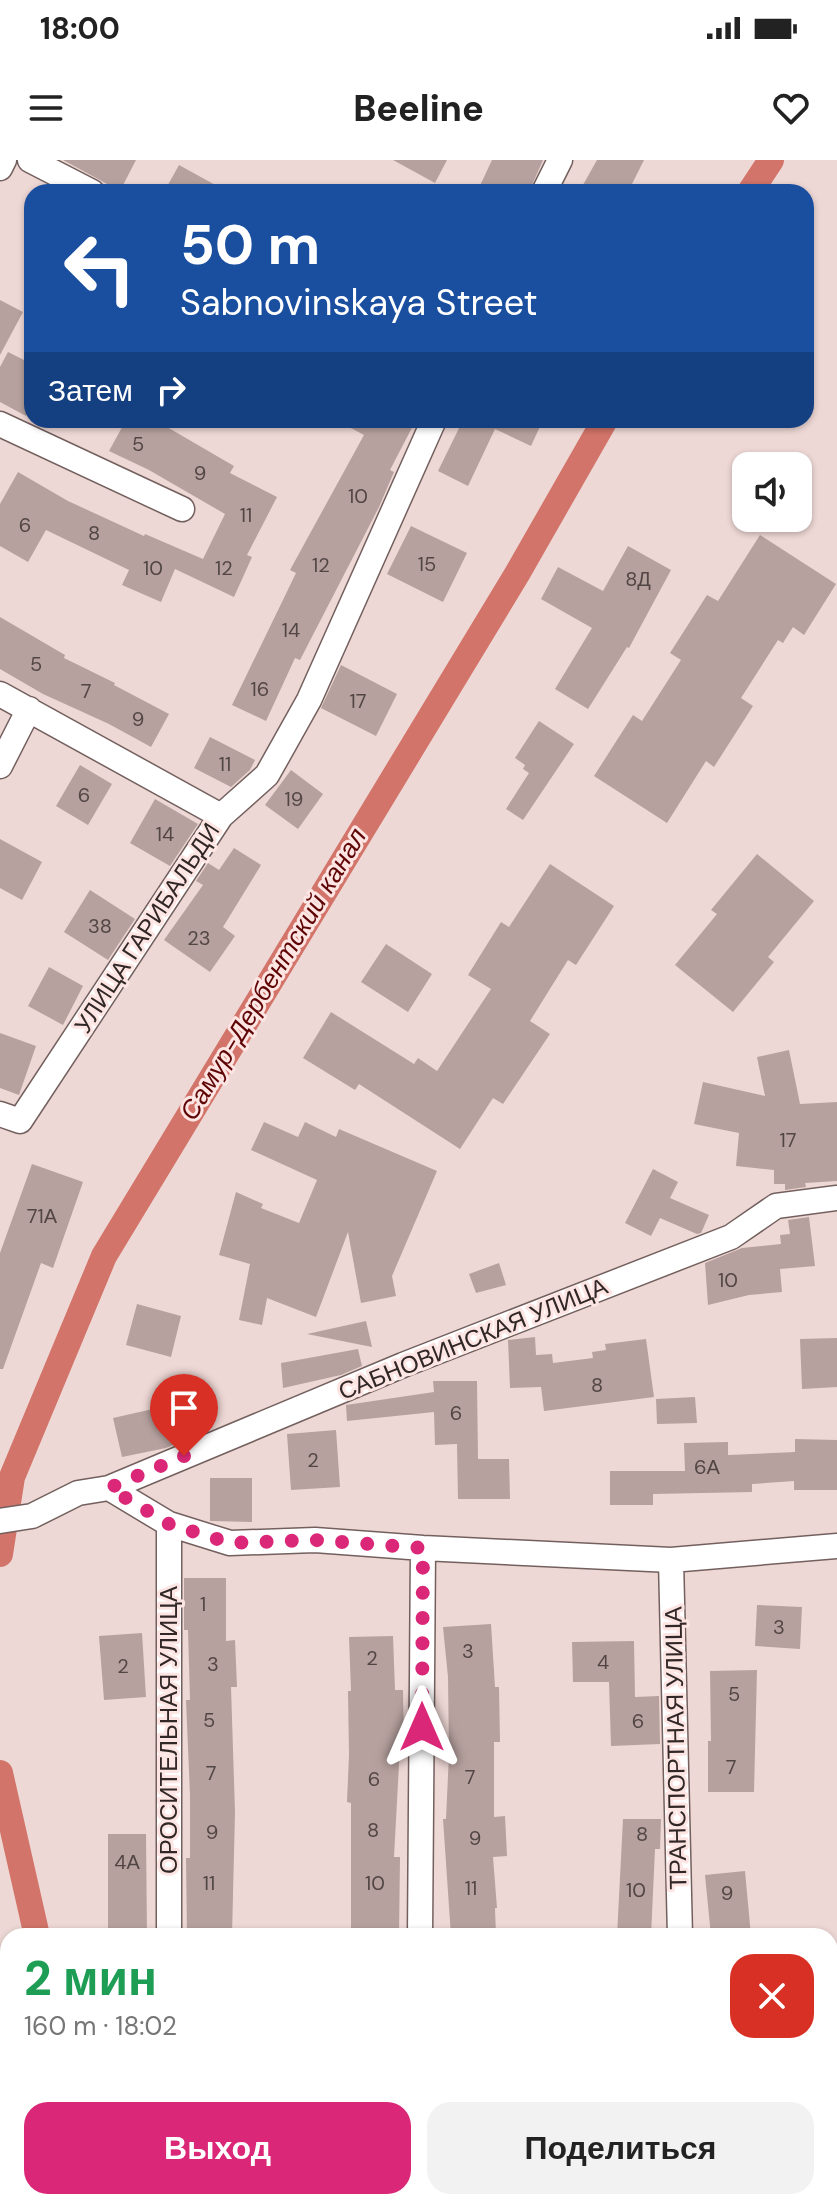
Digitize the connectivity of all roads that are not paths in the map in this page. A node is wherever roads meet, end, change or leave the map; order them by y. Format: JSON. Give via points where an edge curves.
{"nodes":[{"id":1,"x":4,"y":160,"type":"edge"},
{"id":2,"x":30,"y":160,"type":"edge"},
{"id":3,"x":560,"y":160,"type":"edge"},
{"id":4,"x":0,"y":168,"type":"edge"},
{"id":5,"x":76,"y":184,"type":"edge"},
{"id":6,"x":548,"y":184,"type":"edge"},
{"id":7,"x":0,"y":424,"type":"edge"},
{"id":8,"x":430,"y":428,"type":"edge"},
{"id":9,"x":182,"y":509,"type":"dead end"},
{"id":10,"x":0,"y":694,"type":"edge"},
{"id":11,"x":29,"y":709,"type":"junction"},
{"id":12,"x":0,"y":766,"type":"edge"},
{"id":13,"x":221,"y":816,"type":"junction"},
{"id":14,"x":0,"y":1114,"type":"edge"},
{"id":15,"x":837,"y":1198,"type":"edge"},
{"id":16,"x":109,"y":1488,"type":"junction"},
{"id":17,"x":0,"y":1521,"type":"edge"},
{"id":18,"x":169,"y":1524,"type":"junction"},
{"id":19,"x":837,"y":1546,"type":"edge"},
{"id":20,"x":423,"y":1548,"type":"junction"},
{"id":21,"x":671,"y":1560,"type":"junction"},
{"id":22,"x":169,"y":1928,"type":"edge"},
{"id":23,"x":420,"y":1928,"type":"edge"},
{"id":24,"x":680,"y":1928,"type":"edge"}],
"edges":[{"from":1,"to":4,"type":"street"},
{"from":2,"to":5,"type":"street"},
{"from":3,"to":6,"type":"street"},
{"from":7,"to":9,"type":"street"},
{"from":8,"to":13,"type":"street","name":"УЛИЦА ГАРИБАЛЬДИ","via":[[309,700],[267,775]]},
{"from":10,"to":11,"type":"street"},
{"from":11,"to":12,"type":"street"},
{"from":11,"to":13,"type":"street"},
{"from":13,"to":14,"type":"street","name":"УЛИЦА ГАРИБАЛЬДИ","via":[[20,1121]]},
{"from":15,"to":16,"type":"street","name":"САБНОВИНСКАЯ УЛИЦА","via":[[776,1206],[731,1237],[403,1365]]},
{"from":16,"to":17,"type":"street","name":"САБНОВИНСКАЯ УЛИЦА","via":[[78,1493],[32,1516]]},
{"from":16,"to":18,"type":"street"},
{"from":18,"to":20,"type":"street","via":[[230,1543],[315,1540]]},
{"from":18,"to":22,"type":"street","name":"ОРОСИТЕЛЬНАЯ УЛИЦА"},
{"from":19,"to":21,"type":"street"},
{"from":20,"to":21,"type":"street"},
{"from":20,"to":23,"type":"street"},
{"from":21,"to":24,"type":"street","name":"ТРАНСПОРТНАЯ УЛИЦА"}]}
